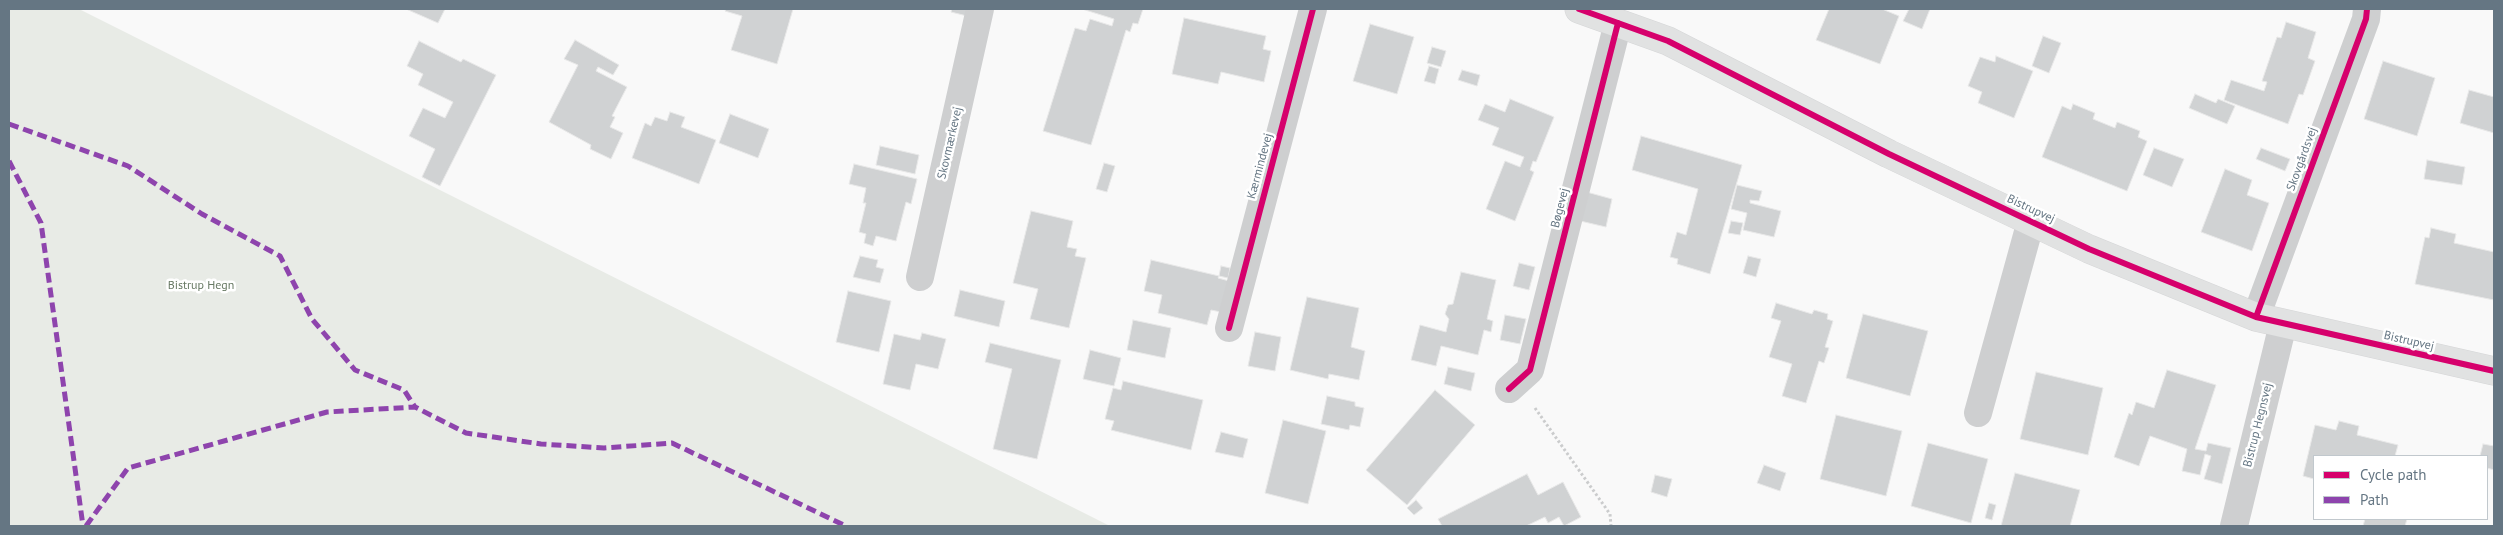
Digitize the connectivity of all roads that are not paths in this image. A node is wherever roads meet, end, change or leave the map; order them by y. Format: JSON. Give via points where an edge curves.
{"nodes":[{"id":1,"x":980,"y":9,"type":"edge"},
{"id":2,"x":1313,"y":9,"type":"edge"},
{"id":3,"x":1579,"y":9,"type":"edge"},
{"id":4,"x":2367,"y":9,"type":"edge"},
{"id":5,"x":1618,"y":23,"type":"junction"},
{"id":6,"x":2030,"y":221,"type":"junction"},
{"id":7,"x":920,"y":277,"type":"dead end"},
{"id":8,"x":2256,"y":317,"type":"junction"},
{"id":9,"x":2283,"y":324,"type":"junction"},
{"id":10,"x":1229,"y":328,"type":"dead end"},
{"id":11,"x":2494,"y":371,"type":"edge"},
{"id":12,"x":1514,"y":385,"type":"road end"},
{"id":13,"x":1978,"y":413,"type":"dead end"},
{"id":14,"x":2234,"y":526,"type":"edge"}],
"edges":[{"from":1,"to":7,"type":"street","name":"Skovmærkevej"},
{"from":2,"to":10,"type":"street","name":"Kærmindevej"},
{"from":3,"to":5,"type":"main road","name":"Bistrupvej"},
{"from":4,"to":8,"type":"street","name":"Skovgårdsvej","via":[[2363,29]]},
{"from":5,"to":6,"type":"main road","name":"Bistrupvej","via":[[1668,41],[1889,154]]},
{"from":5,"to":12,"type":"street","name":"Bøgevej","via":[[1530,370]]},
{"from":6,"to":8,"type":"main road","name":"Bistrupvej","via":[[2088,249]]},
{"from":6,"to":13,"type":"street","name":"Bistrupvej"},
{"from":8,"to":9,"type":"main road","name":"Bistrupvej"},
{"from":9,"to":11,"type":"main road","name":"Bistrupvej"},
{"from":9,"to":14,"type":"street","name":"Bistrup Hegnsvej"}]}
